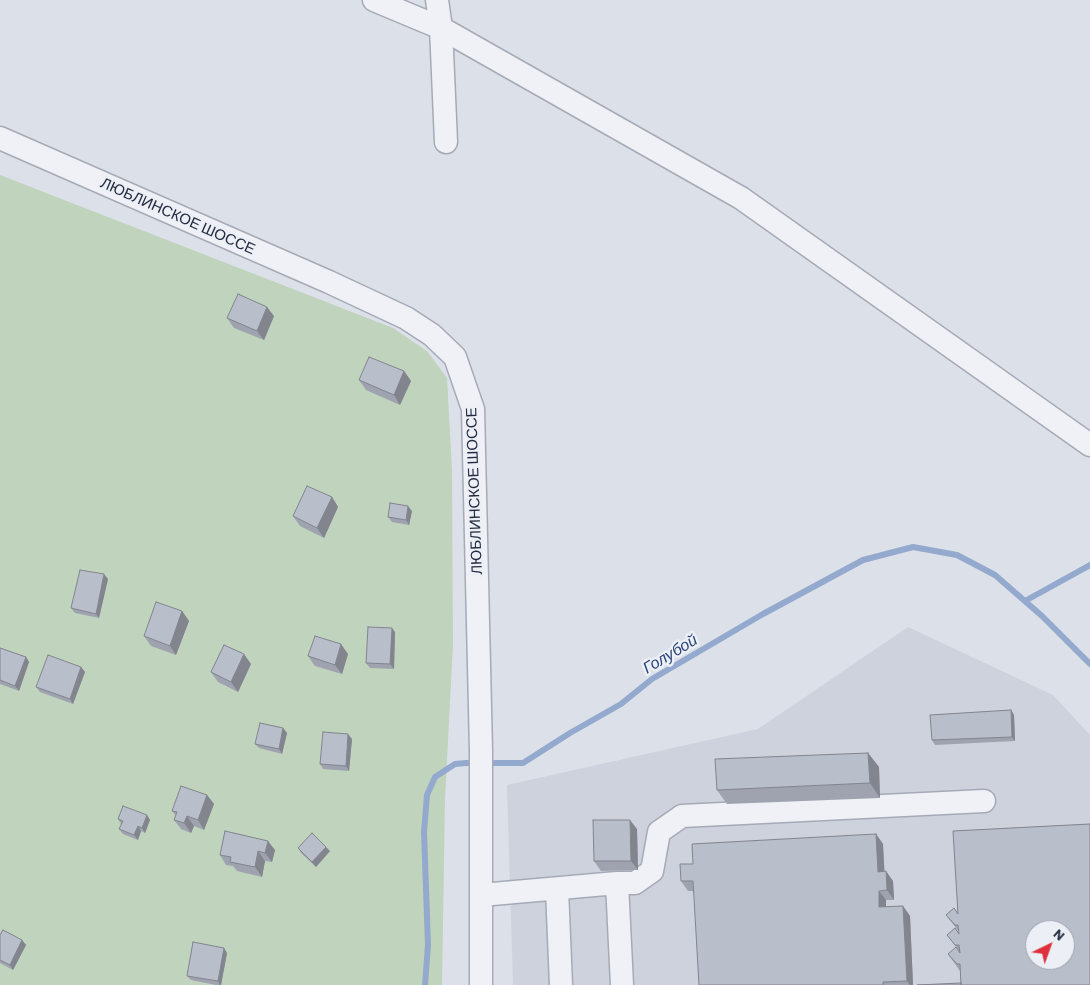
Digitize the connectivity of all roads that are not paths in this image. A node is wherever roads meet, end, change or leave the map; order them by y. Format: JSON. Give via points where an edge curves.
{"nodes":[{"id":1,"x":374,"y":0,"type":"edge"},
{"id":2,"x":437,"y":0,"type":"edge"},
{"id":3,"x":441,"y":28,"type":"junction"},
{"id":4,"x":0,"y":138,"type":"edge"},
{"id":5,"x":446,"y":142,"type":"dead end"},
{"id":6,"x":1090,"y":445,"type":"edge"},
{"id":7,"x":984,"y":801,"type":"dead end"},
{"id":8,"x":617,"y":883,"type":"junction"},
{"id":9,"x":556,"y":889,"type":"junction"},
{"id":10,"x":481,"y":895,"type":"junction"},
{"id":11,"x":481,"y":985,"type":"edge"},
{"id":12,"x":561,"y":985,"type":"edge"},
{"id":13,"x":622,"y":985,"type":"edge"}],
"edges":[{"from":1,"to":3,"type":"street"},
{"from":2,"to":3,"type":"street"},
{"from":3,"to":5,"type":"street"},
{"from":3,"to":6,"type":"street","via":[[741,198]]},
{"from":4,"to":10,"type":"street","name":"ЛЮБЛИНСКОЕ ШОССЕ","via":[[406,318],[432,335],[455,357],[473,409],[482,775]]},
{"from":7,"to":8,"type":"street","via":[[682,816],[660,832],[652,871],[635,883]]},
{"from":8,"to":9,"type":"street"},
{"from":8,"to":13,"type":"street"},
{"from":9,"to":10,"type":"street"},
{"from":9,"to":12,"type":"street"},
{"from":10,"to":11,"type":"street","name":"ЛЮБЛИНСКОЕ ШОССЕ"}]}
